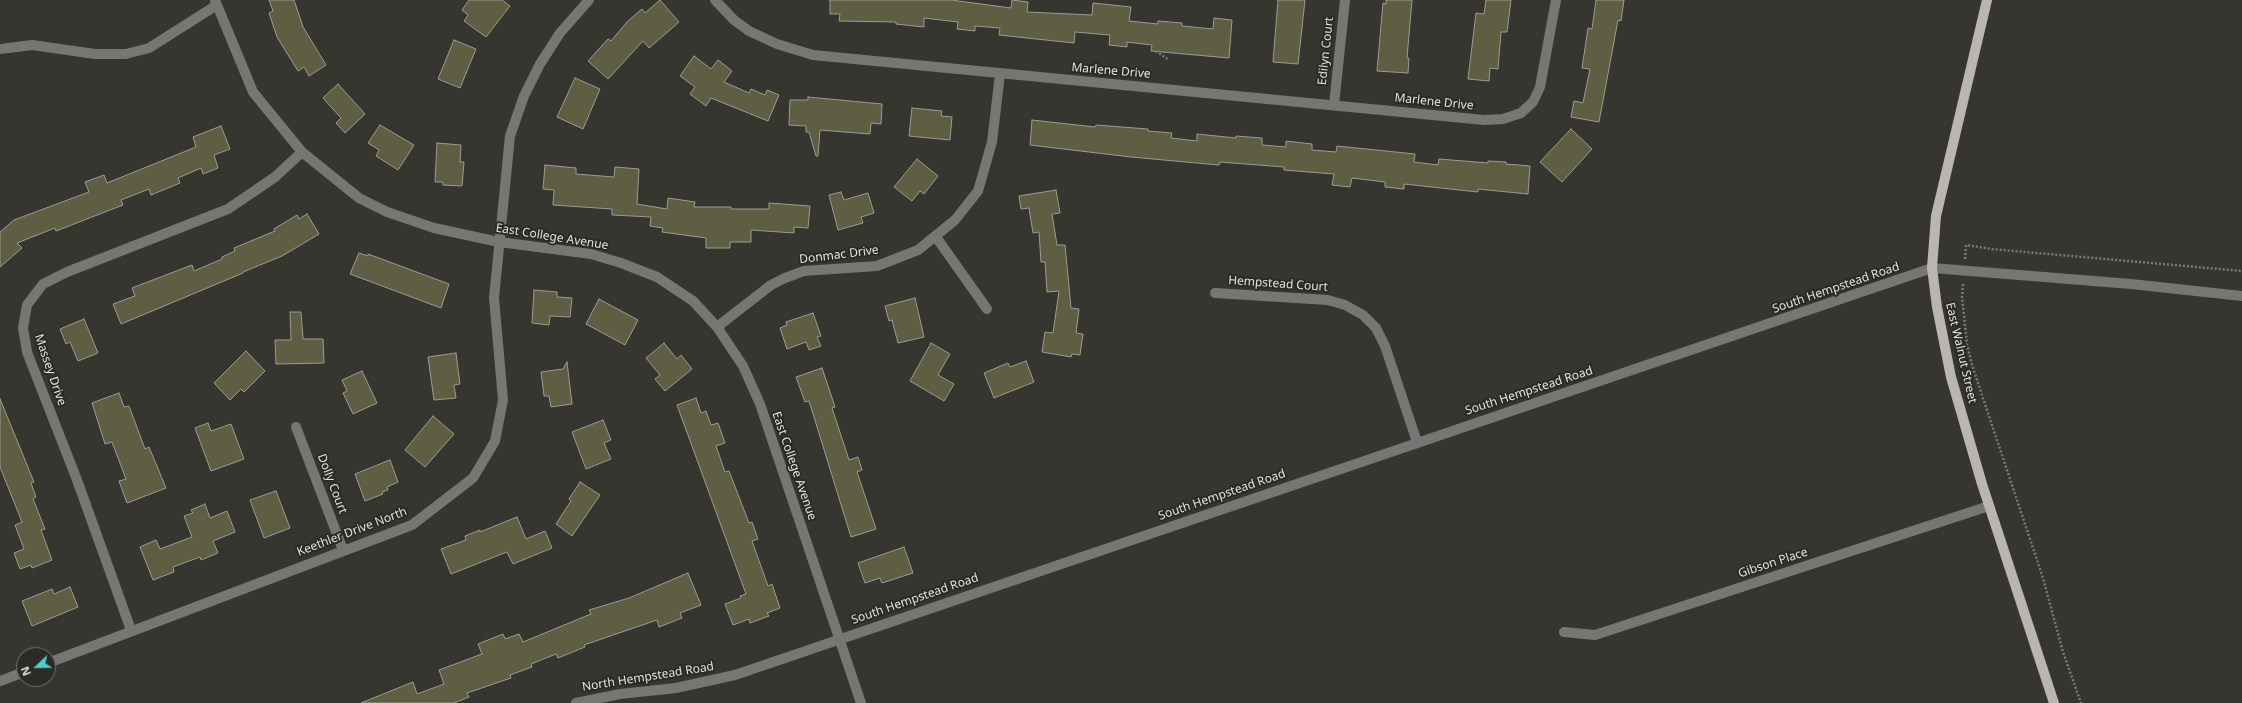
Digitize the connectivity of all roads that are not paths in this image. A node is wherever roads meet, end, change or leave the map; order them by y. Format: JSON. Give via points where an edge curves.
{"nodes":[{"id":1,"x":589,"y":0,"type":"edge"},
{"id":2,"x":715,"y":0,"type":"edge"},
{"id":3,"x":1345,"y":0,"type":"edge"},
{"id":4,"x":1556,"y":0,"type":"edge"},
{"id":5,"x":1987,"y":0,"type":"edge"},
{"id":6,"x":216,"y":3,"type":"edge"},
{"id":7,"x":0,"y":49,"type":"edge"},
{"id":8,"x":1000,"y":74,"type":"junction"},
{"id":9,"x":1334,"y":105,"type":"junction"},
{"id":10,"x":302,"y":152,"type":"junction"},
{"id":11,"x":936,"y":237,"type":"junction"},
{"id":12,"x":499,"y":242,"type":"junction"},
{"id":13,"x":1932,"y":268,"type":"junction"},
{"id":14,"x":1215,"y":293,"type":"dead end"},
{"id":15,"x":2242,"y":296,"type":"edge"},
{"id":16,"x":987,"y":309,"type":"dead end"},
{"id":17,"x":717,"y":326,"type":"junction"},
{"id":18,"x":296,"y":426,"type":"dead end"},
{"id":19,"x":1418,"y":442,"type":"junction"},
{"id":20,"x":1989,"y":506,"type":"junction"},
{"id":21,"x":343,"y":550,"type":"junction"},
{"id":22,"x":131,"y":630,"type":"junction"},
{"id":23,"x":1564,"y":632,"type":"dead end"},
{"id":24,"x":839,"y":638,"type":"junction"},
{"id":25,"x":56,"y":660,"type":"edge"},
{"id":26,"x":16,"y":675,"type":"edge"},
{"id":27,"x":0,"y":681,"type":"edge"},
{"id":28,"x":640,"y":692,"type":"junction"},
{"id":29,"x":576,"y":703,"type":"edge"},
{"id":30,"x":642,"y":703,"type":"edge"},
{"id":31,"x":860,"y":703,"type":"edge"},
{"id":32,"x":2054,"y":703,"type":"edge"}],
"edges":[{"from":1,"to":12,"type":"street","name":"Keethler Drive North","via":[[560,33],[524,96],[510,136]]},
{"from":2,"to":8,"type":"street","name":"Marlene Drive","via":[[748,31],[812,55]]},
{"from":3,"to":9,"type":"street","name":"Edilyn Court"},
{"from":4,"to":9,"type":"street","name":"Marlene Drive","via":[[1540,87],[1533,102],[1521,113],[1503,119],[1484,120]]},
{"from":5,"to":13,"type":"main road","name":"East Walnut Street","via":[[1936,216]]},
{"from":6,"to":7,"type":"street","via":[[149,48],[126,54],[95,54],[32,45]]},
{"from":6,"to":10,"type":"street","name":"East College Avenue","via":[[253,92]]},
{"from":8,"to":9,"type":"street","name":"Marlene Drive"},
{"from":8,"to":11,"type":"street","name":"Donmac Drive","via":[[992,142],[978,191],[956,220]]},
{"from":10,"to":12,"type":"street","name":"East College Avenue","via":[[359,198],[387,212],[434,228]]},
{"from":10,"to":22,"type":"street","name":"Massey Drive","via":[[275,177],[228,209],[67,272],[43,284],[27,304],[23,328],[27,352]]},
{"from":11,"to":16,"type":"street"},
{"from":11,"to":17,"type":"street","name":"Donmac Drive","via":[[918,250],[877,266],[804,271],[785,278],[771,285]]},
{"from":12,"to":17,"type":"street","name":"East College Avenue","via":[[590,254],[621,263],[657,277],[693,301]]},
{"from":12,"to":21,"type":"street","name":"Keethler Drive North","via":[[494,298],[504,400],[495,441],[473,478],[412,525]]},
{"from":13,"to":15,"type":"street","name":"South Hempstead Road"},
{"from":13,"to":19,"type":"street","name":"South Hempstead Road"},
{"from":13,"to":20,"type":"main road","name":"East Walnut Street","via":[[1951,378]]},
{"from":14,"to":19,"type":"street","name":"Hempstead Court","via":[[1328,300],[1345,305],[1363,315],[1376,328],[1386,346]]},
{"from":17,"to":24,"type":"street","name":"East College Avenue","via":[[743,366],[760,404]]},
{"from":18,"to":21,"type":"street","name":"Dolly Court"},
{"from":19,"to":24,"type":"street","name":"South Hempstead Road"},
{"from":20,"to":23,"type":"street","name":"Gibson Place","via":[[1595,635]]},
{"from":20,"to":32,"type":"main road","name":"East Walnut Street"},
{"from":21,"to":22,"type":"street","name":"Keethler Drive North"},
{"from":22,"to":25,"type":"street","name":"Keethler Drive North"},
{"from":24,"to":28,"type":"street","name":"North Hempstead Road","via":[[715,681]]},
{"from":24,"to":31,"type":"street","name":"East College Avenue"},
{"from":26,"to":27,"type":"street"},
{"from":28,"to":29,"type":"street","name":"North Hempstead Road"},
{"from":28,"to":30,"type":"street"}]}
